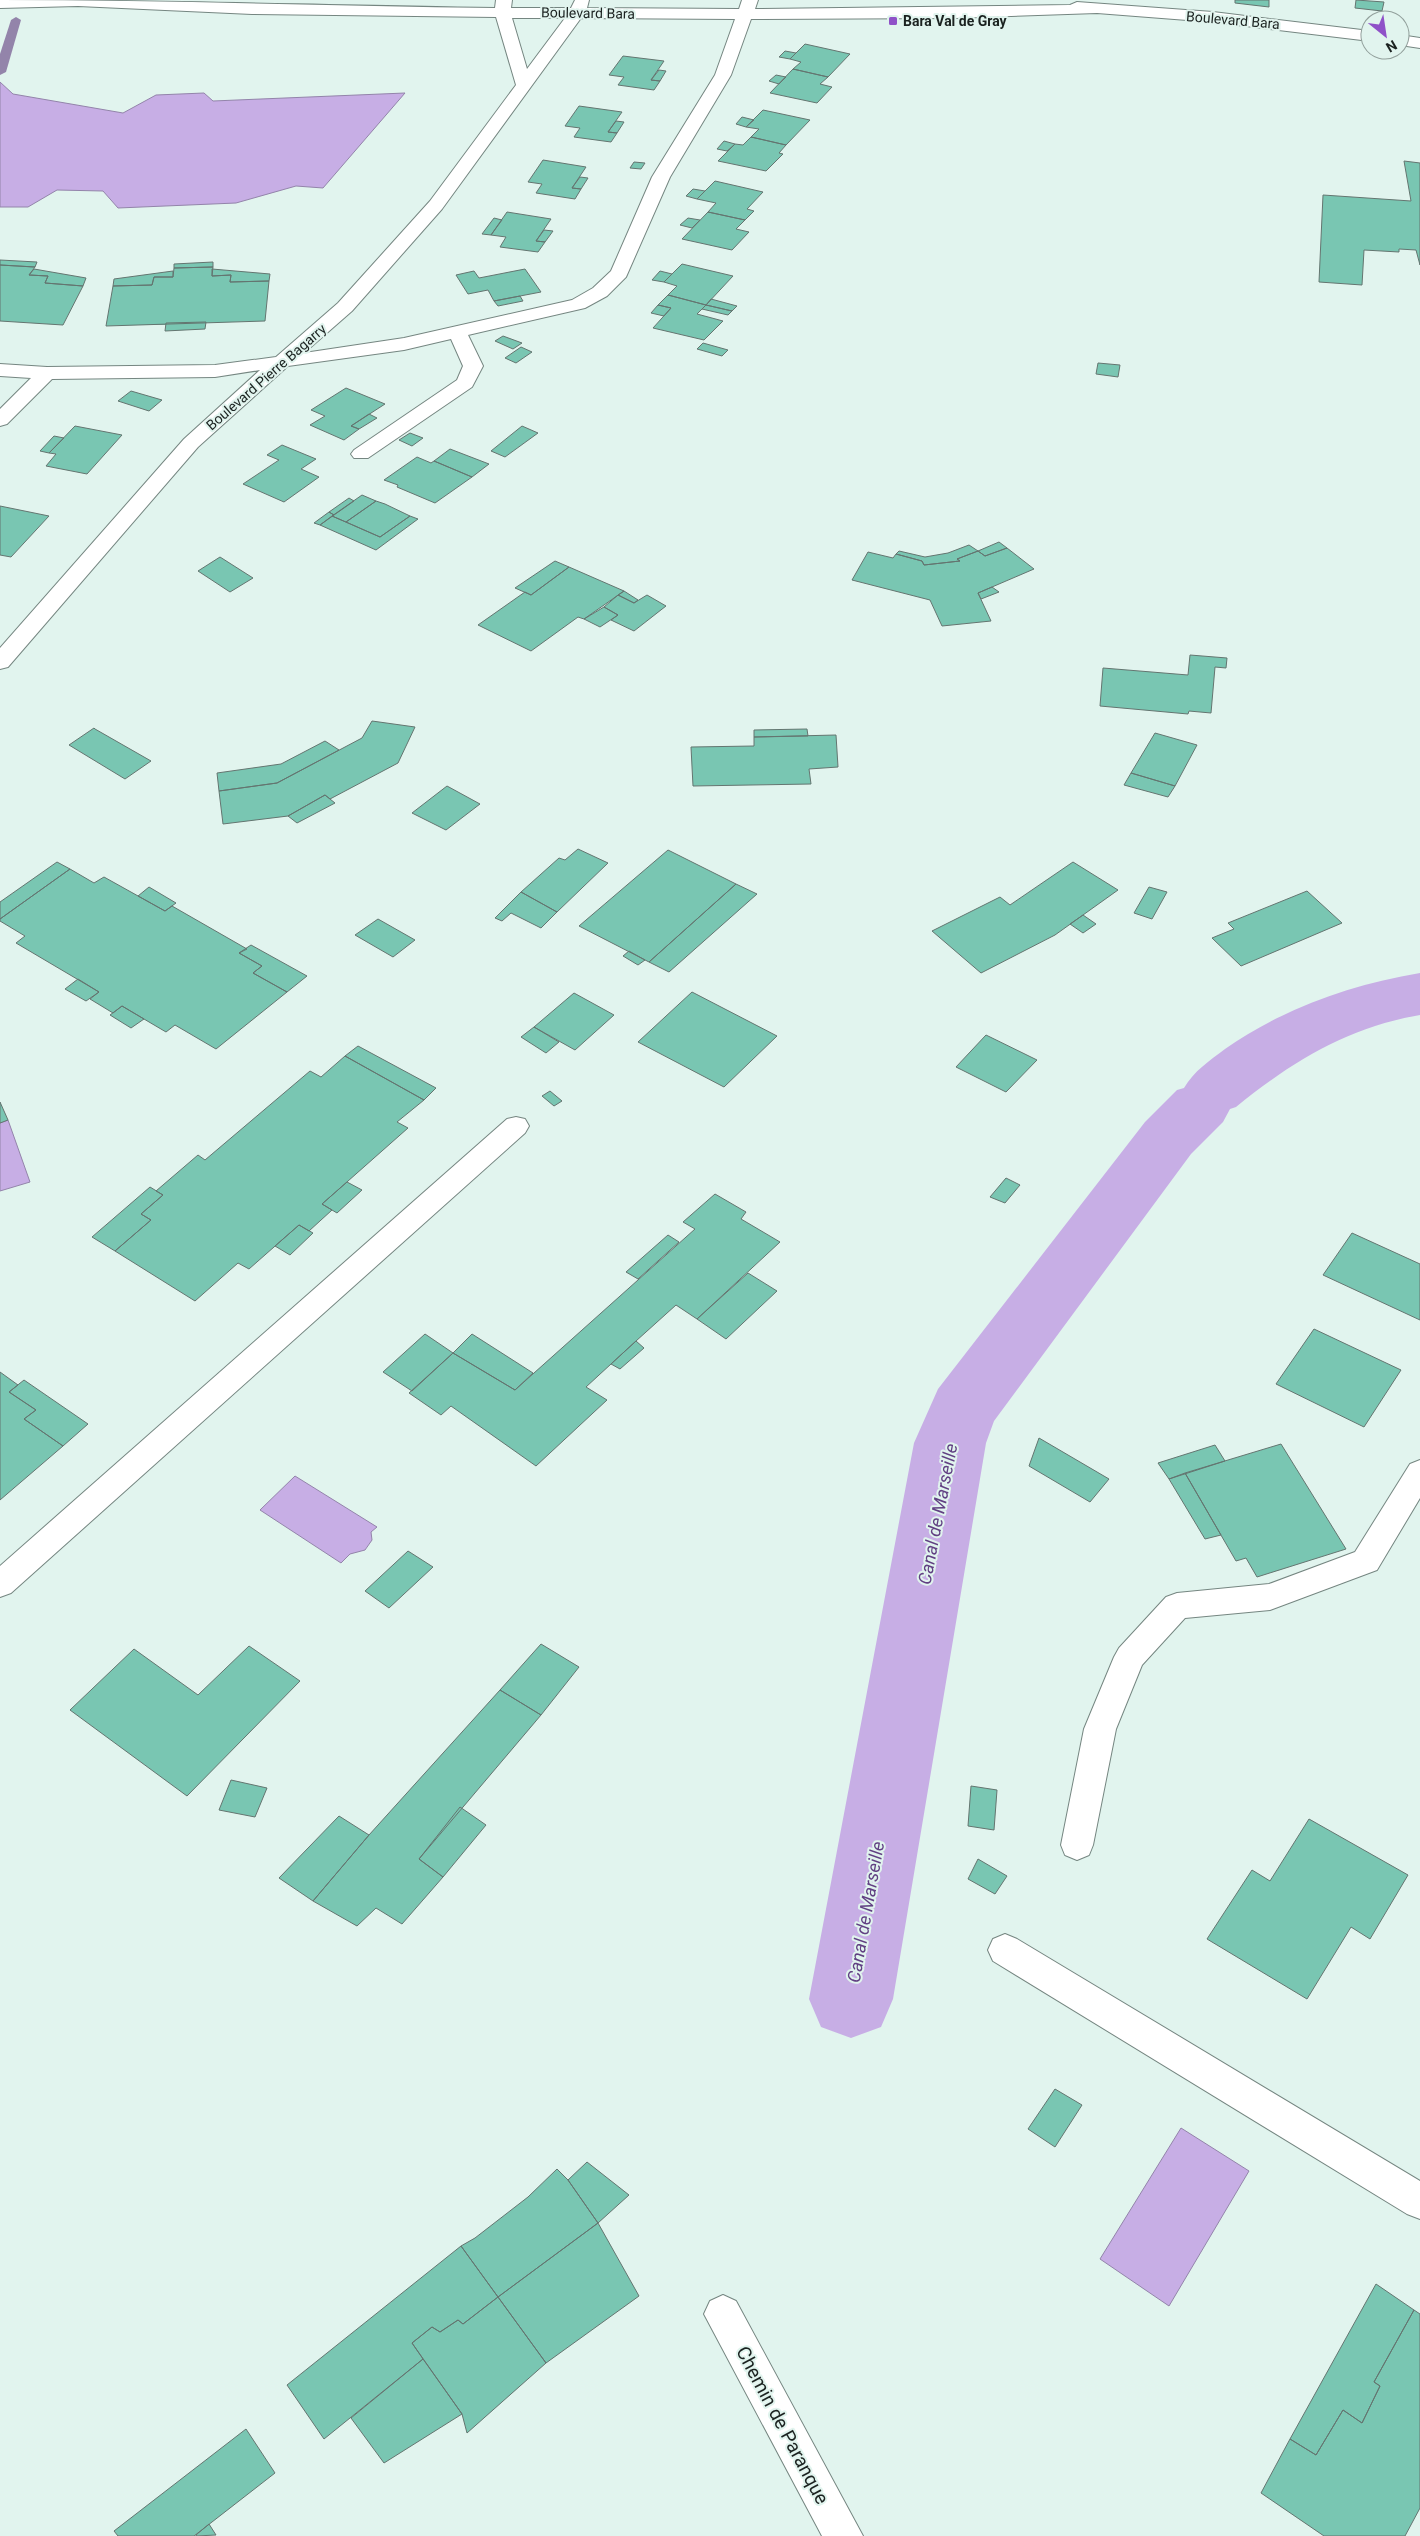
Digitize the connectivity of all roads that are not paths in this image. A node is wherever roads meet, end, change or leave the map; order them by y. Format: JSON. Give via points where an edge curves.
{"nodes":[{"id":1,"x":119,"y":0,"type":"edge"},
{"id":2,"x":971,"y":0,"type":"edge"},
{"id":3,"x":80,"y":2,"type":"junction"},
{"id":4,"x":0,"y":3,"type":"edge"},
{"id":5,"x":503,"y":6,"type":"edge"},
{"id":6,"x":580,"y":6,"type":"edge"},
{"id":7,"x":747,"y":7,"type":"edge"},
{"id":8,"x":1103,"y":7,"type":"edge"},
{"id":9,"x":1360,"y":35,"type":"edge"},
{"id":10,"x":524,"y":85,"type":"junction"},
{"id":11,"x":458,"y":331,"type":"junction"},
{"id":12,"x":283,"y":361,"type":"junction"},
{"id":13,"x":0,"y":370,"type":"edge"},
{"id":14,"x":48,"y":373,"type":"junction"},
{"id":15,"x":0,"y":420,"type":"edge"},
{"id":16,"x":361,"y":454,"type":"dead end"},
{"id":17,"x":0,"y":662,"type":"edge"},
{"id":18,"x":516,"y":1126,"type":"dead end"},
{"id":19,"x":1420,"y":1472,"type":"edge"},
{"id":20,"x":0,"y":1584,"type":"edge"},
{"id":21,"x":1076,"y":1845,"type":"dead end"},
{"id":22,"x":1005,"y":1950,"type":"dead end"},
{"id":23,"x":1420,"y":2201,"type":"edge"},
{"id":24,"x":723,"y":2314,"type":"dead end"},
{"id":25,"x":843,"y":2536,"type":"edge"}],
"edges":[{"from":1,"to":3,"type":"street","name":"Boulevard Bara"},
{"from":2,"to":8,"type":"street","name":"Boulevard Bara"},
{"from":3,"to":4,"type":"street","name":"Boulevard Bara"},
{"from":3,"to":5,"type":"street","name":"Boulevard Bara","via":[[178,9]]},
{"from":5,"to":6,"type":"street","name":"Boulevard Bara"},
{"from":5,"to":10,"type":"street"},
{"from":6,"to":7,"type":"street","name":"Boulevard Bara"},
{"from":6,"to":10,"type":"street","name":"Boulevard Pierre Bagarry"},
{"from":7,"to":8,"type":"street","name":"Boulevard Bara","via":[[1013,13]]},
{"from":7,"to":11,"type":"street","via":[[723,74],[661,177],[619,273],[600,292],[578,304]]},
{"from":8,"to":9,"type":"street","name":"Boulevard Bara"},
{"from":10,"to":12,"type":"street","name":"Boulevard Pierre Bagarry","via":[[436,205],[345,307]]},
{"from":11,"to":12,"type":"street","via":[[404,344]]},
{"from":11,"to":16,"type":"street","via":[[473,366],[465,383]]},
{"from":12,"to":14,"type":"street","via":[[215,371]]},
{"from":12,"to":17,"type":"street","name":"Boulevard Pierre Bagarry","via":[[191,443]]},
{"from":13,"to":14,"type":"street"},
{"from":14,"to":15,"type":"street"},
{"from":18,"to":20,"type":"street"},
{"from":19,"to":21,"type":"street","via":[[1366,1561],[1270,1597],[1177,1606],[1130,1657],[1100,1729]]},
{"from":22,"to":23,"type":"street"},
{"from":24,"to":25,"type":"street","name":"Chemin de Paranque"}]}
